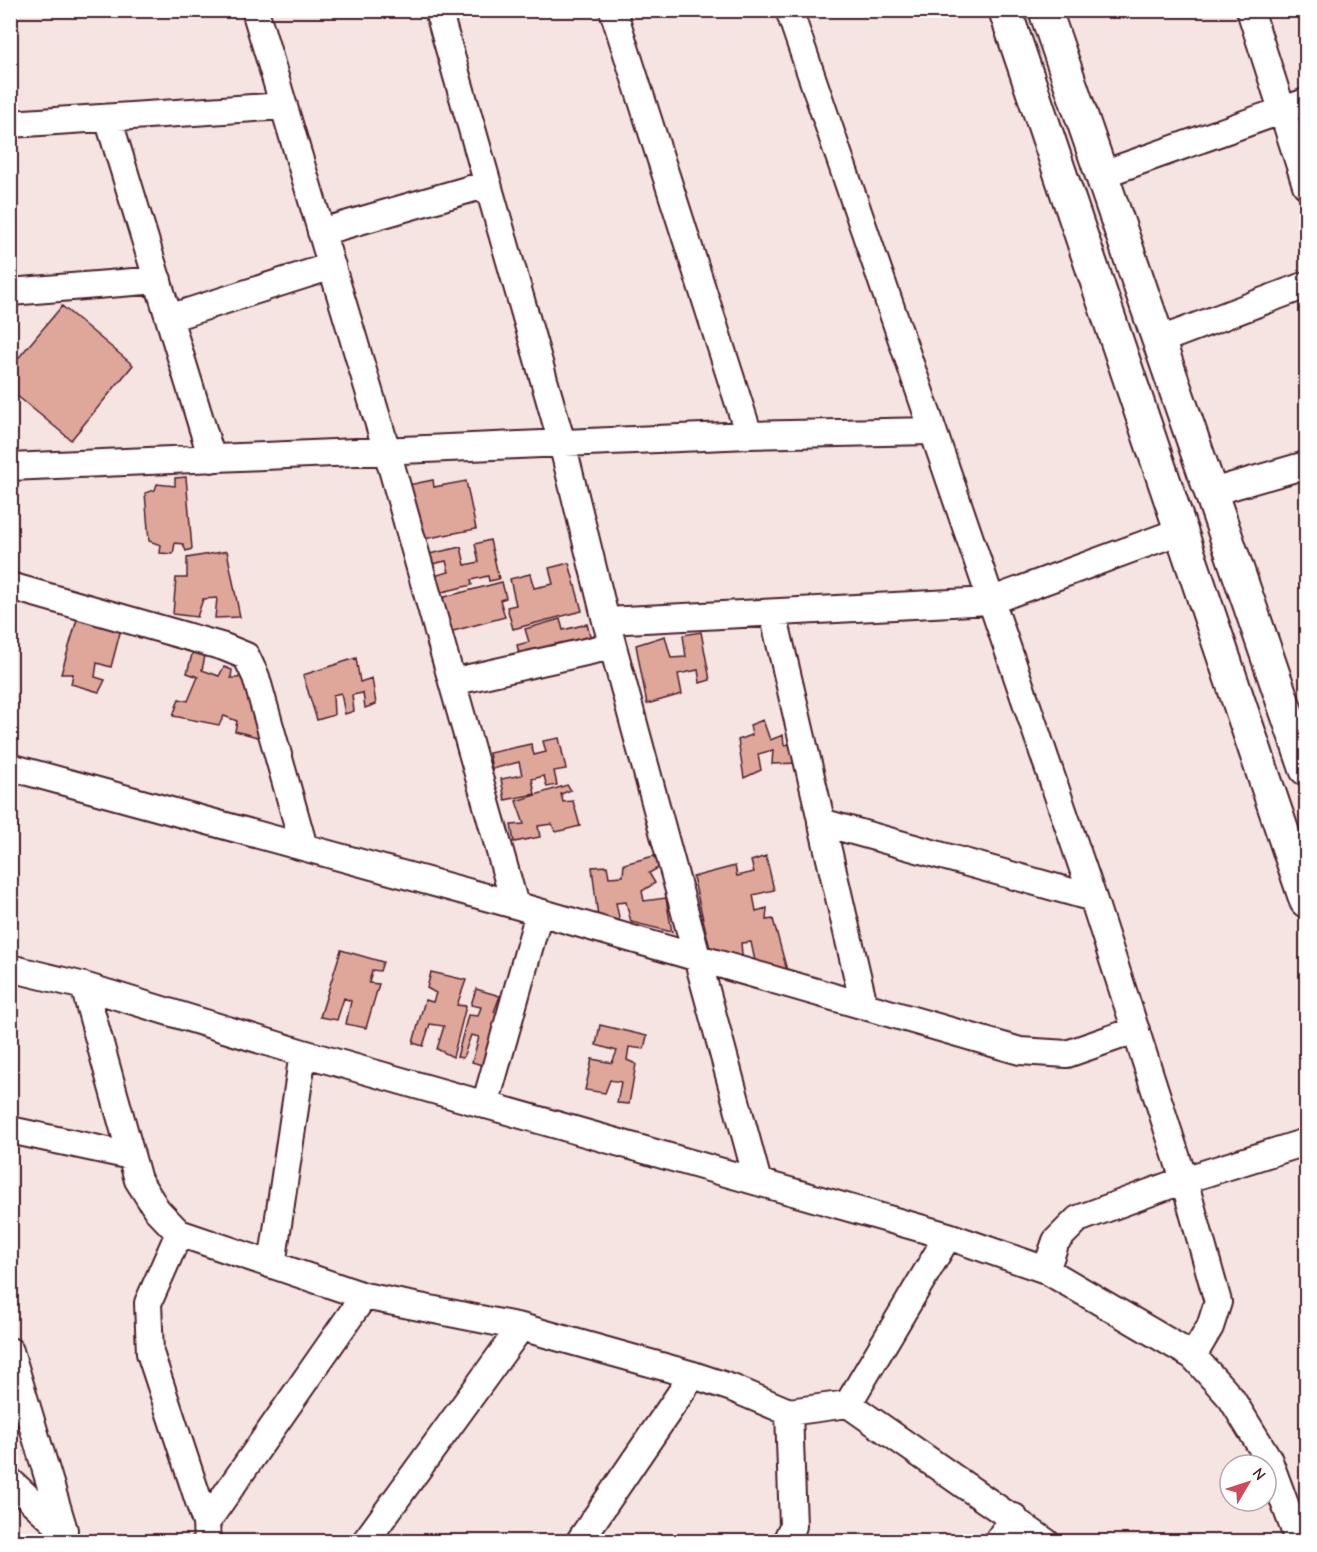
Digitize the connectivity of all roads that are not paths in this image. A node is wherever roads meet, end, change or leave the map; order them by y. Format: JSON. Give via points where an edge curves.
{"nodes":[{"id":1,"x":255,"y":10,"type":"edge"},
{"id":2,"x":438,"y":10,"type":"edge"},
{"id":3,"x":613,"y":10,"type":"edge"},
{"id":4,"x":789,"y":10,"type":"edge"},
{"id":5,"x":1005,"y":10,"type":"edge"},
{"id":6,"x":1045,"y":10,"type":"edge"},
{"id":7,"x":1250,"y":10,"type":"edge"},
{"id":8,"x":1306,"y":102,"type":"edge"},
{"id":9,"x":284,"y":106,"type":"junction"},
{"id":10,"x":1281,"y":111,"type":"junction"},
{"id":11,"x":108,"y":118,"type":"junction"},
{"id":12,"x":10,"y":124,"type":"edge"},
{"id":13,"x":1103,"y":174,"type":"junction"},
{"id":14,"x":488,"y":184,"type":"junction"},
{"id":15,"x":1306,"y":185,"type":"edge"},
{"id":16,"x":321,"y":232,"type":"junction"},
{"id":17,"x":332,"y":266,"type":"junction"},
{"id":18,"x":158,"y":280,"type":"junction"},
{"id":19,"x":1306,"y":285,"type":"edge"},
{"id":20,"x":10,"y":292,"type":"edge"},
{"id":21,"x":169,"y":318,"type":"junction"},
{"id":22,"x":1158,"y":341,"type":"junction"},
{"id":23,"x":931,"y":431,"type":"junction"},
{"id":24,"x":749,"y":435,"type":"junction"},
{"id":25,"x":562,"y":443,"type":"junction"},
{"id":26,"x":387,"y":451,"type":"junction"},
{"id":27,"x":212,"y":459,"type":"junction"},
{"id":28,"x":1306,"y":465,"type":"edge"},
{"id":29,"x":10,"y":467,"type":"edge"},
{"id":30,"x":1212,"y":492,"type":"junction"},
{"id":31,"x":1183,"y":530,"type":"junction"},
{"id":32,"x":10,"y":586,"type":"edge"},
{"id":33,"x":990,"y":601,"type":"junction"},
{"id":34,"x":773,"y":614,"type":"junction"},
{"id":35,"x":606,"y":621,"type":"junction"},
{"id":36,"x":612,"y":646,"type":"junction"},
{"id":37,"x":452,"y":682,"type":"junction"},
{"id":38,"x":10,"y":767,"type":"edge"},
{"id":39,"x":1306,"y":769,"type":"edge"},
{"id":40,"x":821,"y":822,"type":"junction"},
{"id":41,"x":304,"y":847,"type":"junction"},
{"id":42,"x":1093,"y":898,"type":"junction"},
{"id":43,"x":1306,"y":901,"type":"edge"},
{"id":44,"x":514,"y":905,"type":"junction"},
{"id":45,"x":540,"y":913,"type":"junction"},
{"id":46,"x":700,"y":960,"type":"junction"},
{"id":47,"x":10,"y":968,"type":"edge"},
{"id":48,"x":84,"y":986,"type":"junction"},
{"id":49,"x":864,"y":1005,"type":"junction"},
{"id":50,"x":1136,"y":1030,"type":"junction"},
{"id":51,"x":303,"y":1053,"type":"junction"},
{"id":52,"x":485,"y":1105,"type":"junction"},
{"id":53,"x":10,"y":1130,"type":"edge"},
{"id":54,"x":1306,"y":1142,"type":"edge"},
{"id":55,"x":131,"y":1156,"type":"junction"},
{"id":56,"x":1184,"y":1180,"type":"junction"},
{"id":57,"x":758,"y":1182,"type":"junction"},
{"id":58,"x":179,"y":1233,"type":"junction"},
{"id":59,"x":948,"y":1236,"type":"junction"},
{"id":60,"x":272,"y":1265,"type":"junction"},
{"id":61,"x":1046,"y":1270,"type":"junction"},
{"id":62,"x":364,"y":1296,"type":"junction"},
{"id":63,"x":521,"y":1328,"type":"junction"},
{"id":64,"x":10,"y":1351,"type":"edge"},
{"id":65,"x":1193,"y":1356,"type":"junction"},
{"id":66,"x":693,"y":1375,"type":"junction"},
{"id":67,"x":848,"y":1404,"type":"junction"},
{"id":68,"x":789,"y":1412,"type":"junction"},
{"id":69,"x":10,"y":1481,"type":"edge"},
{"id":70,"x":1014,"y":1517,"type":"junction"},
{"id":71,"x":206,"y":1532,"type":"edge"},
{"id":72,"x":70,"y":1536,"type":"edge"},
{"id":73,"x":365,"y":1542,"type":"edge"},
{"id":74,"x":579,"y":1542,"type":"edge"},
{"id":75,"x":786,"y":1542,"type":"edge"},
{"id":76,"x":997,"y":1542,"type":"edge"},
{"id":77,"x":1046,"y":1542,"type":"edge"},
{"id":78,"x":1299,"y":1542,"type":"edge"}],
"edges":[{"from":1,"to":9,"type":"street"},
{"from":2,"to":14,"type":"street"},
{"from":3,"to":24,"type":"street"},
{"from":4,"to":23,"type":"street"},
{"from":5,"to":31,"type":"street"},
{"from":6,"to":13,"type":"street"},
{"from":7,"to":10,"type":"street"},
{"from":8,"to":10,"type":"street"},
{"from":9,"to":11,"type":"street"},
{"from":9,"to":16,"type":"street"},
{"from":10,"to":13,"type":"street"},
{"from":10,"to":15,"type":"street"},
{"from":11,"to":12,"type":"street"},
{"from":11,"to":18,"type":"street"},
{"from":13,"to":22,"type":"street"},
{"from":14,"to":16,"type":"street"},
{"from":14,"to":25,"type":"street"},
{"from":16,"to":17,"type":"street"},
{"from":17,"to":21,"type":"street"},
{"from":17,"to":26,"type":"street"},
{"from":18,"to":20,"type":"street"},
{"from":18,"to":21,"type":"street"},
{"from":19,"to":22,"type":"street"},
{"from":21,"to":27,"type":"street"},
{"from":22,"to":30,"type":"street"},
{"from":23,"to":24,"type":"street"},
{"from":23,"to":33,"type":"street"},
{"from":24,"to":25,"type":"street"},
{"from":25,"to":26,"type":"street"},
{"from":25,"to":35,"type":"street"},
{"from":26,"to":27,"type":"street"},
{"from":26,"to":37,"type":"street"},
{"from":27,"to":29,"type":"street"},
{"from":28,"to":30,"type":"street"},
{"from":30,"to":39,"type":"street"},
{"from":31,"to":33,"type":"street"},
{"from":31,"to":43,"type":"street"},
{"from":32,"to":41,"type":"street","via":[[246,656],[256,676]]},
{"from":33,"to":34,"type":"street"},
{"from":33,"to":42,"type":"street"},
{"from":34,"to":35,"type":"street"},
{"from":34,"to":40,"type":"street"},
{"from":35,"to":36,"type":"street"},
{"from":36,"to":37,"type":"street"},
{"from":36,"to":46,"type":"street"},
{"from":37,"to":44,"type":"street"},
{"from":38,"to":41,"type":"street"},
{"from":40,"to":42,"type":"street"},
{"from":40,"to":49,"type":"street"},
{"from":41,"to":44,"type":"street"},
{"from":42,"to":50,"type":"street"},
{"from":44,"to":45,"type":"street"},
{"from":45,"to":46,"type":"street"},
{"from":45,"to":52,"type":"street"},
{"from":46,"to":49,"type":"street"},
{"from":46,"to":57,"type":"street"},
{"from":47,"to":48,"type":"street"},
{"from":48,"to":51,"type":"street"},
{"from":48,"to":55,"type":"street"},
{"from":49,"to":50,"type":"street","via":[[1020,1052],[1067,1054]]},
{"from":50,"to":56,"type":"street"},
{"from":51,"to":52,"type":"street"},
{"from":51,"to":60,"type":"street"},
{"from":52,"to":57,"type":"street"},
{"from":53,"to":55,"type":"street"},
{"from":54,"to":56,"type":"street"},
{"from":55,"to":58,"type":"street","via":[[138,1180],[157,1210]]},
{"from":56,"to":61,"type":"street","via":[[1078,1219],[1056,1241]]},
{"from":56,"to":65,"type":"street","via":[[1218,1302],[1210,1327]]},
{"from":57,"to":59,"type":"street"},
{"from":58,"to":60,"type":"street"},
{"from":58,"to":71,"type":"street","via":[[148,1303],[150,1353]]},
{"from":59,"to":61,"type":"street"},
{"from":59,"to":67,"type":"street"},
{"from":60,"to":62,"type":"street"},
{"from":61,"to":65,"type":"street"},
{"from":62,"to":63,"type":"street"},
{"from":62,"to":71,"type":"street"},
{"from":63,"to":66,"type":"street"},
{"from":63,"to":73,"type":"street"},
{"from":64,"to":72,"type":"street"},
{"from":65,"to":78,"type":"street","via":[[1232,1398],[1268,1458]]},
{"from":66,"to":68,"type":"street"},
{"from":66,"to":74,"type":"street"},
{"from":67,"to":68,"type":"street"},
{"from":67,"to":70,"type":"street"},
{"from":68,"to":75,"type":"street","via":[[793,1526]]},
{"from":69,"to":72,"type":"street"},
{"from":70,"to":76,"type":"street"},
{"from":70,"to":77,"type":"street"}]}
